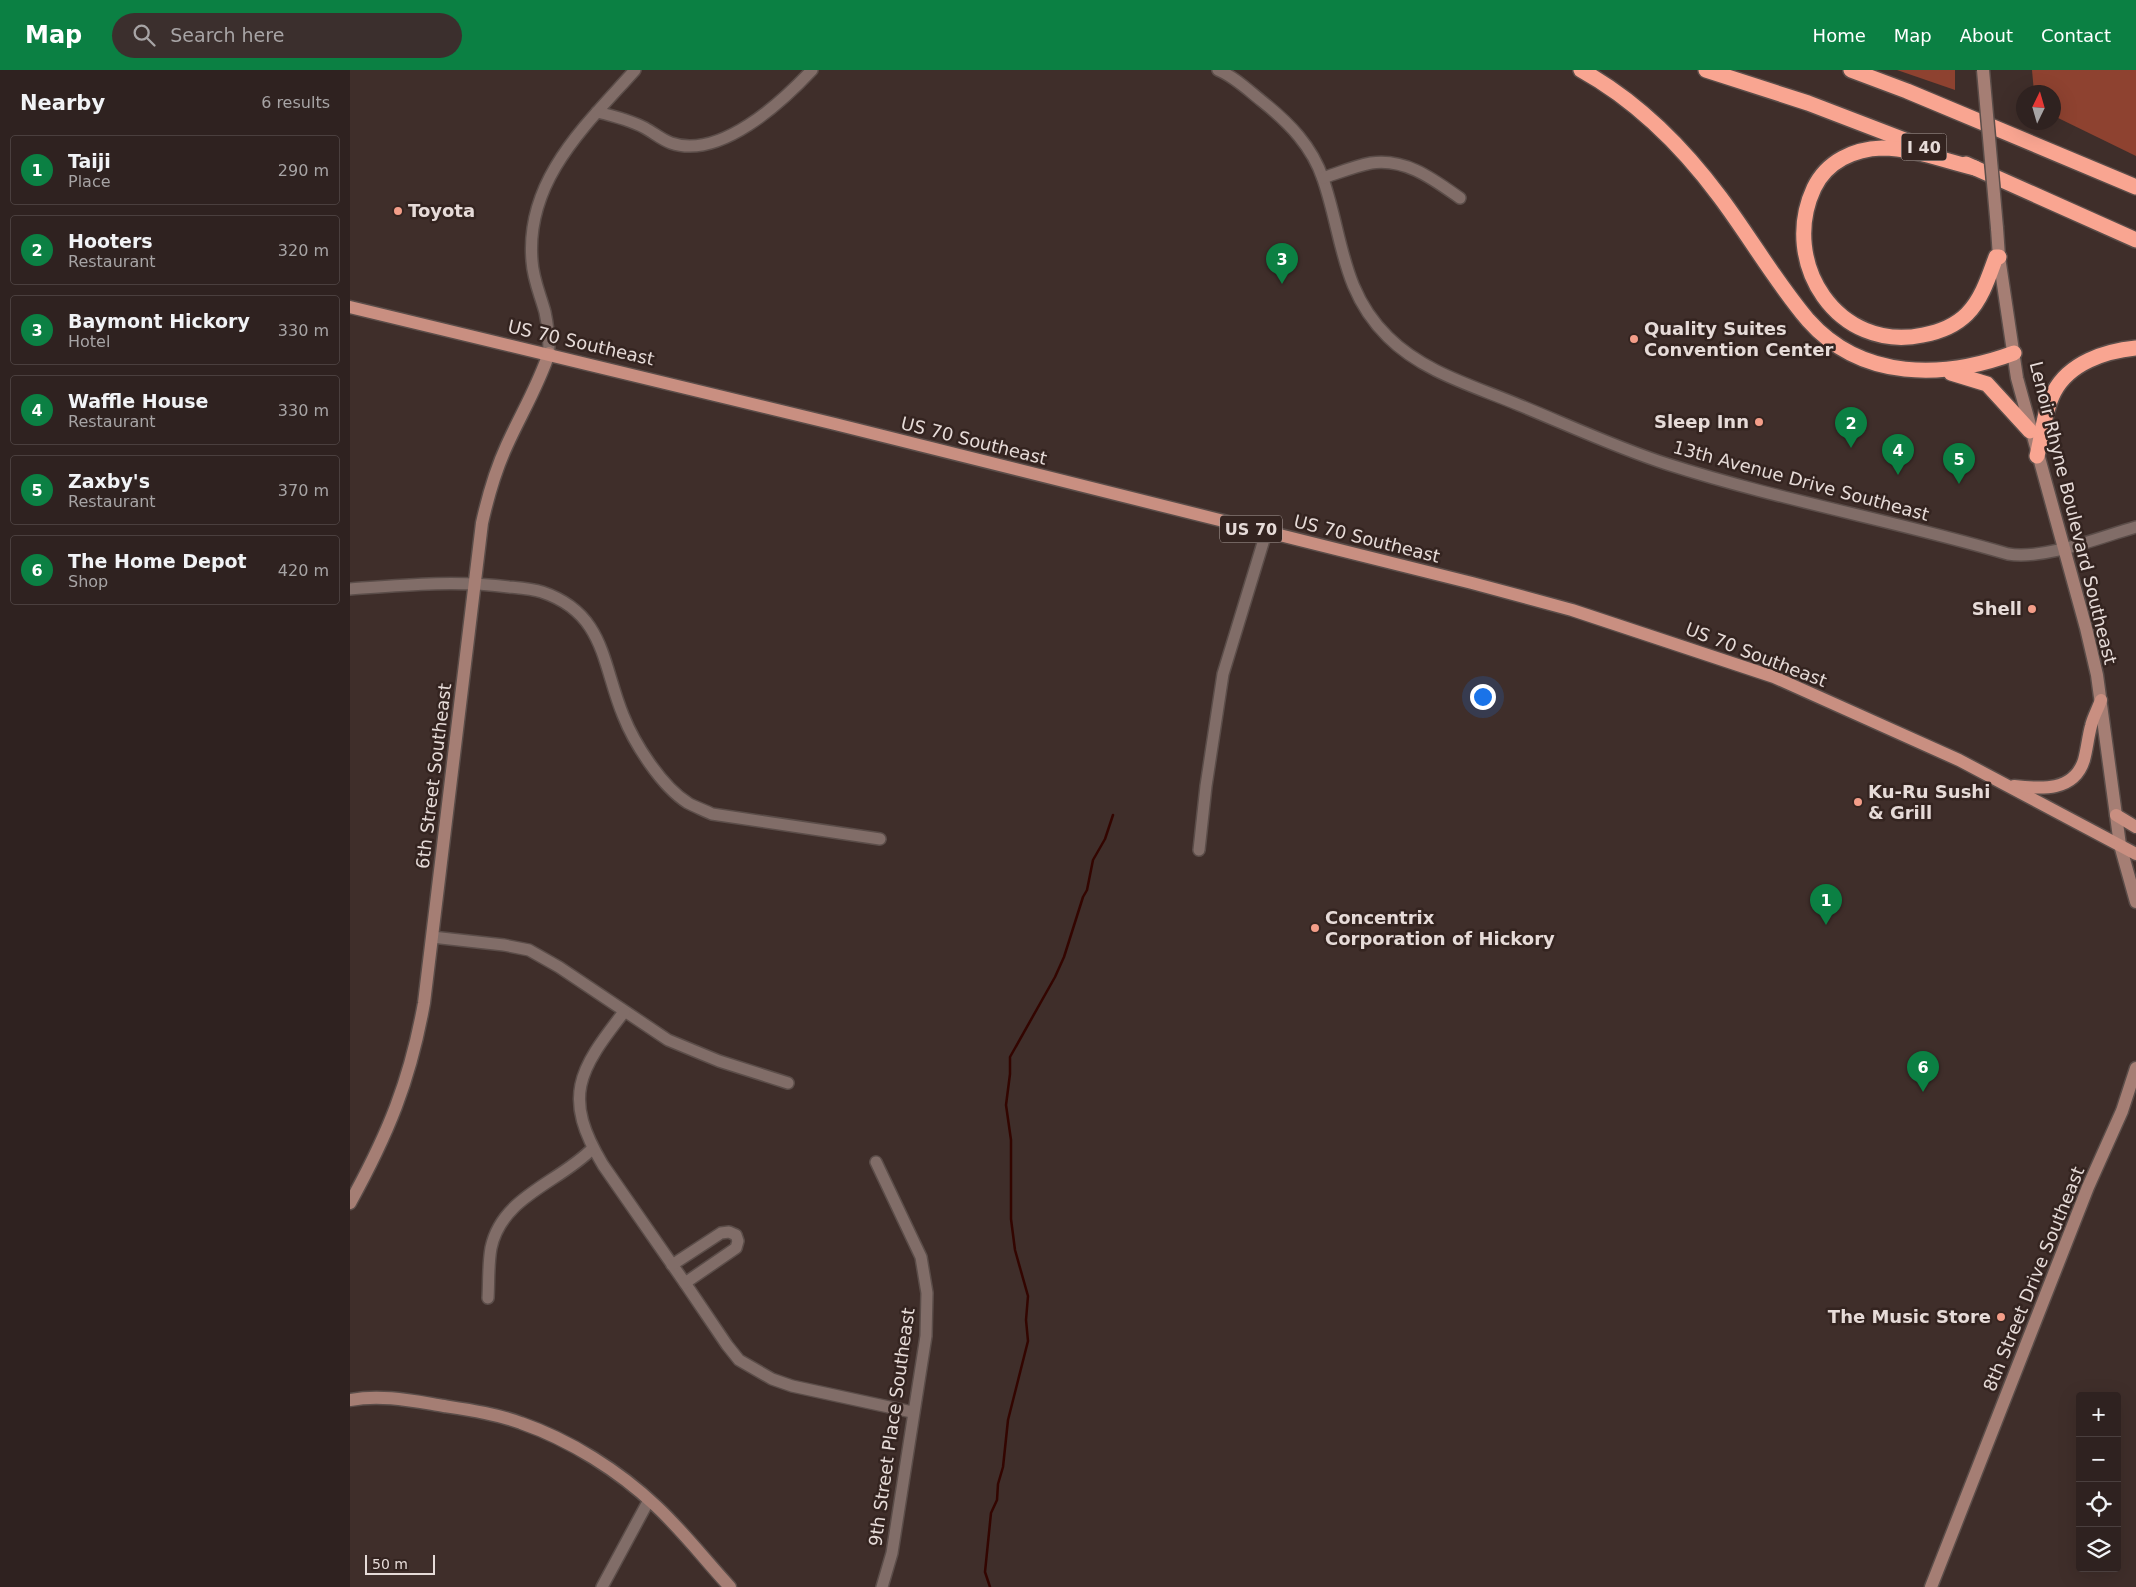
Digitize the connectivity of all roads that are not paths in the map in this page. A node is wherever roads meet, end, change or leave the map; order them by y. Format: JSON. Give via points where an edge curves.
{"nodes":[{"id":1,"x":635,"y":70,"type":"edge"},
{"id":2,"x":812,"y":70,"type":"edge"},
{"id":3,"x":1218,"y":70,"type":"edge"},
{"id":4,"x":1582,"y":70,"type":"edge"},
{"id":5,"x":1706,"y":70,"type":"edge"},
{"id":6,"x":1852,"y":70,"type":"edge"},
{"id":7,"x":1984,"y":70,"type":"edge"},
{"id":8,"x":597,"y":112,"type":"junction"},
{"id":9,"x":1975,"y":168,"type":"junction"},
{"id":10,"x":1323,"y":178,"type":"junction"},
{"id":11,"x":2136,"y":187,"type":"edge"},
{"id":12,"x":1460,"y":198,"type":"dead end"},
{"id":13,"x":2136,"y":240,"type":"edge"},
{"id":14,"x":1999,"y":257,"type":"junction"},
{"id":15,"x":350,"y":307,"type":"edge"},
{"id":16,"x":2136,"y":348,"type":"edge"},
{"id":17,"x":549,"y":353,"type":"junction"},
{"id":18,"x":2014,"y":353,"type":"junction"},
{"id":19,"x":1932,"y":371,"type":"junction"},
{"id":20,"x":2030,"y":431,"type":"junction"},
{"id":21,"x":2037,"y":456,"type":"junction"},
{"id":22,"x":2136,"y":527,"type":"edge"},
{"id":23,"x":1266,"y":532,"type":"junction"},
{"id":24,"x":2062,"y":548,"type":"junction"},
{"id":25,"x":474,"y":582,"type":"junction"},
{"id":26,"x":350,"y":589,"type":"edge"},
{"id":27,"x":2101,"y":700,"type":"junction"},
{"id":28,"x":2007,"y":785,"type":"junction"},
{"id":29,"x":2116,"y":815,"type":"junction"},
{"id":30,"x":2136,"y":827,"type":"edge"},
{"id":31,"x":880,"y":839,"type":"dead end"},
{"id":32,"x":2120,"y":845,"type":"junction"},
{"id":33,"x":1199,"y":850,"type":"dead end"},
{"id":34,"x":2136,"y":854,"type":"edge"},
{"id":35,"x":2136,"y":902,"type":"edge"},
{"id":36,"x":432,"y":938,"type":"junction"},
{"id":37,"x":624,"y":1012,"type":"junction"},
{"id":38,"x":2136,"y":1068,"type":"edge"},
{"id":39,"x":788,"y":1083,"type":"dead end"},
{"id":40,"x":593,"y":1148,"type":"junction"},
{"id":41,"x":876,"y":1162,"type":"dead end"},
{"id":42,"x":350,"y":1202,"type":"edge"},
{"id":43,"x":672,"y":1265,"type":"junction"},
{"id":44,"x":686,"y":1282,"type":"junction"},
{"id":45,"x":488,"y":1298,"type":"dead end"},
{"id":46,"x":350,"y":1400,"type":"edge"},
{"id":47,"x":912,"y":1412,"type":"junction"},
{"id":48,"x":650,"y":1500,"type":"junction"},
{"id":49,"x":602,"y":1587,"type":"edge"},
{"id":50,"x":730,"y":1587,"type":"edge"},
{"id":51,"x":882,"y":1587,"type":"edge"},
{"id":52,"x":1931,"y":1587,"type":"edge"}],
"edges":[{"from":1,"to":8,"type":"street"},
{"from":2,"to":8,"type":"street","via":[[751,123],[731,135],[702,145],[673,144],[634,122]]},
{"from":3,"to":10,"type":"street","name":"13th Avenue Drive Southeast","via":[[1236,80],[1293,128]]},
{"from":4,"to":19,"type":"highway","via":[[1641,111],[1686,156],[1719,196],[1787,294],[1818,330],[1839,346],[1875,363]]},
{"from":5,"to":9,"type":"highway","number":"I 40","via":[[1859,121]]},
{"from":6,"to":11,"type":"highway","number":"I 40"},
{"from":7,"to":14,"type":"main road","name":"Lenoir Rhyne Boulevard Southeast","bridge":true},
{"from":8,"to":17,"type":"street","via":[[553,169],[533,221],[534,278],[547,323]]},
{"from":9,"to":13,"type":"highway","number":"I 40"},
{"from":9,"to":14,"type":"highway","via":[[1896,149],[1869,150],[1843,158],[1823,174],[1809,200],[1803,230],[1807,265],[1825,298],[1851,322],[1883,335],[1916,337],[1948,327],[1969,313],[1996,257]]},
{"from":10,"to":12,"type":"street","via":[[1371,163],[1388,162],[1414,169]]},
{"from":10,"to":24,"type":"street","name":"13th Avenue Drive Southeast","via":[[1344,264],[1356,293],[1387,337],[1423,364],[1645,456],[1693,472],[2008,554],[2028,556]]},
{"from":14,"to":18,"type":"main road","name":"Lenoir Rhyne Boulevard Southeast"},
{"from":15,"to":17,"type":"main road","name":"US 70 Southeast","number":"US 70"},
{"from":16,"to":21,"type":"highway","via":[[2100,356],[2066,376],[2050,402]]},
{"from":17,"to":23,"type":"main road","name":"US 70 Southeast","number":"US 70"},
{"from":17,"to":25,"type":"main road","name":"6th Street Southeast","via":[[492,481]]},
{"from":18,"to":19,"type":"highway","via":[[1972,366]]},
{"from":18,"to":20,"type":"main road","name":"Lenoir Rhyne Boulevard Southeast"},
{"from":19,"to":20,"type":"highway","via":[[1961,375],[1987,384]]},
{"from":20,"to":21,"type":"main road","name":"Lenoir Rhyne Boulevard Southeast"},
{"from":21,"to":24,"type":"main road","name":"Lenoir Rhyne Boulevard Southeast"},
{"from":22,"to":24,"type":"street","name":"13th Avenue Drive Southeast"},
{"from":23,"to":28,"type":"main road","name":"US 70 Southeast","number":"US 70","via":[[1522,596],[1721,658],[1847,708]]},
{"from":23,"to":33,"type":"street","via":[[1222,682]]},
{"from":24,"to":27,"type":"main road","name":"Lenoir Rhyne Boulevard Southeast","via":[[2086,628]]},
{"from":25,"to":26,"type":"street"},
{"from":25,"to":31,"type":"street","via":[[542,592],[583,616],[596,633],[622,715],[633,737],[657,772],[687,802],[712,814]]},
{"from":25,"to":36,"type":"main road","name":"6th Street Southeast"},
{"from":27,"to":28,"type":"main road","via":[[2079,772],[2054,787],[2042,789]]},
{"from":27,"to":29,"type":"main road","name":"Lenoir Rhyne Boulevard Southeast"},
{"from":28,"to":32,"type":"main road","name":"US 70 Southeast","number":"US 70"},
{"from":29,"to":30,"type":"main road"},
{"from":29,"to":32,"type":"main road","name":"Lenoir Rhyne Boulevard Southeast"},
{"from":32,"to":34,"type":"main road","name":"US 70 Southeast","number":"US 70"},
{"from":32,"to":35,"type":"main road"},
{"from":36,"to":37,"type":"street","via":[[504,944],[528,950],[559,967]]},
{"from":36,"to":42,"type":"main road","name":"6th Street Southeast","via":[[424,1004],[408,1075],[391,1123]]},
{"from":37,"to":39,"type":"street","via":[[668,1040]]},
{"from":37,"to":40,"type":"street","via":[[597,1049],[580,1087],[580,1115]]},
{"from":38,"to":52,"type":"main road","name":"8th Street Drive Southeast","via":[[2122,1111],[2088,1187]]},
{"from":40,"to":43,"type":"street"},
{"from":40,"to":45,"type":"street","via":[[571,1168],[519,1203],[500,1223],[491,1249]]},
{"from":41,"to":47,"type":"street","name":"9th Street Place Southeast","via":[[922,1257],[926,1282],[926,1336]]},
{"from":43,"to":44,"type":"street"},
{"from":43,"to":44,"type":"street","via":[[721,1233],[736,1235],[736,1248]]},
{"from":44,"to":47,"type":"street","via":[[727,1346],[753,1370],[792,1386]]},
{"from":46,"to":48,"type":"main road","via":[[400,1398],[522,1423],[586,1454]]},
{"from":47,"to":51,"type":"street","name":"9th Street Place Southeast","via":[[892,1553]]},
{"from":48,"to":49,"type":"street"},
{"from":48,"to":50,"type":"main road"}]}
